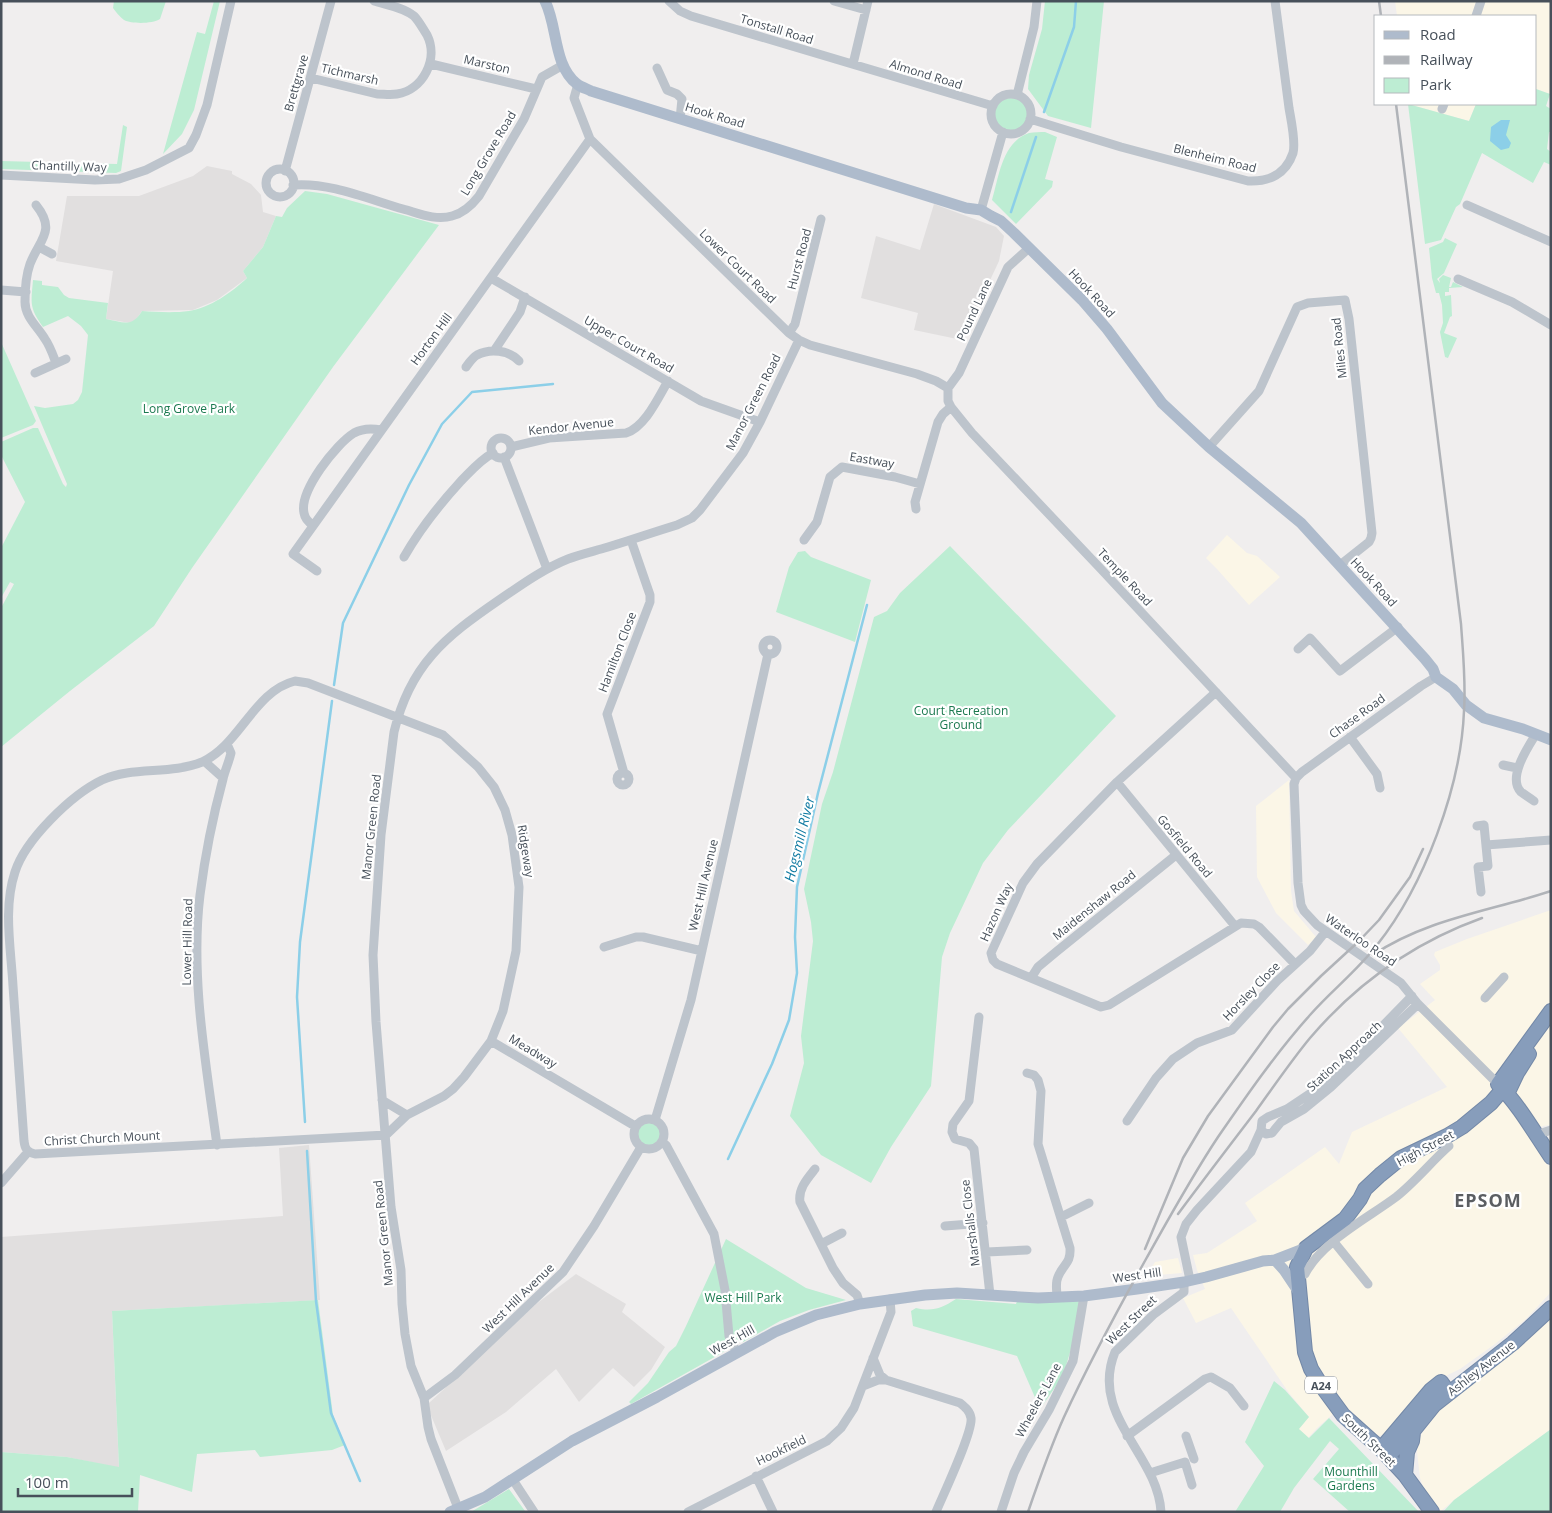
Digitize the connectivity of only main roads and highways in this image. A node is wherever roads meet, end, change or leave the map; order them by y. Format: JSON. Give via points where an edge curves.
{"nodes":[{"id":1,"x":545,"y":1,"type":"edge"},
{"id":2,"x":1551,"y":740,"type":"edge"},
{"id":3,"x":1551,"y":1011,"type":"edge"},
{"id":4,"x":1551,"y":1025,"type":"edge"},
{"id":5,"x":1502,"y":1089,"type":"junction"},
{"id":6,"x":1551,"y":1157,"type":"edge"},
{"id":7,"x":1306,"y":1248,"type":"junction"},
{"id":8,"x":1277,"y":1259,"type":"junction"},
{"id":9,"x":1301,"y":1271,"type":"junction"},
{"id":10,"x":1298,"y":1290,"type":"junction"},
{"id":11,"x":1551,"y":1308,"type":"edge"},
{"id":12,"x":1445,"y":1387,"type":"junction"},
{"id":13,"x":1413,"y":1431,"type":"junction"},
{"id":14,"x":1384,"y":1453,"type":"junction"},
{"id":15,"x":1405,"y":1475,"type":"junction"},
{"id":16,"x":454,"y":1510,"type":"edge"},
{"id":17,"x":1432,"y":1512,"type":"edge"}],
"edges":[{"from":1,"to":2,"type":"main road","name":"Hook Road","via":[[563,65],[578,84],[591,91],[959,206],[981,210],[1001,221],[1082,300],[1162,403],[1209,447],[1301,523],[1398,627],[1436,677],[1484,718]]},
{"from":3,"to":5,"type":"highway","name":"High Street","number":"A24","via":[[1509,1067]]},
{"from":4,"to":5,"type":"highway","name":"High Street","number":"A24"},
{"from":5,"to":6,"type":"highway"},
{"from":5,"to":7,"type":"highway","name":"High Street","number":"A24","via":[[1462,1127],[1401,1158],[1365,1190],[1345,1219]]},
{"from":7,"to":8,"type":"main road"},
{"from":7,"to":9,"type":"highway","name":"South Street","number":"A24"},
{"from":8,"to":9,"type":"main road"},
{"from":8,"to":10,"type":"main road"},
{"from":8,"to":16,"type":"main road","name":"West Hill","via":[[1187,1282],[1084,1296],[1038,1298],[951,1293],[890,1299],[816,1315],[775,1332],[572,1441],[513,1480]]},
{"from":9,"to":10,"type":"highway","name":"South Street","number":"A24"},
{"from":10,"to":14,"type":"highway","name":"South Street","number":"A24","via":[[1305,1352],[1311,1369],[1343,1415]]},
{"from":11,"to":12,"type":"highway","name":"Ashley Avenue","via":[[1513,1343]]},
{"from":12,"to":13,"type":"highway","name":"Ashley Avenue"},
{"from":12,"to":14,"type":"highway","name":"Ashley Avenue","via":[[1431,1390]]},
{"from":13,"to":14,"type":"highway","name":"Ashley Avenue"},
{"from":13,"to":15,"type":"highway","name":"Ashley Avenue"},
{"from":14,"to":15,"type":"highway","name":"South Street","number":"A24"},
{"from":15,"to":17,"type":"highway","name":"South Street","number":"A24"}]}
